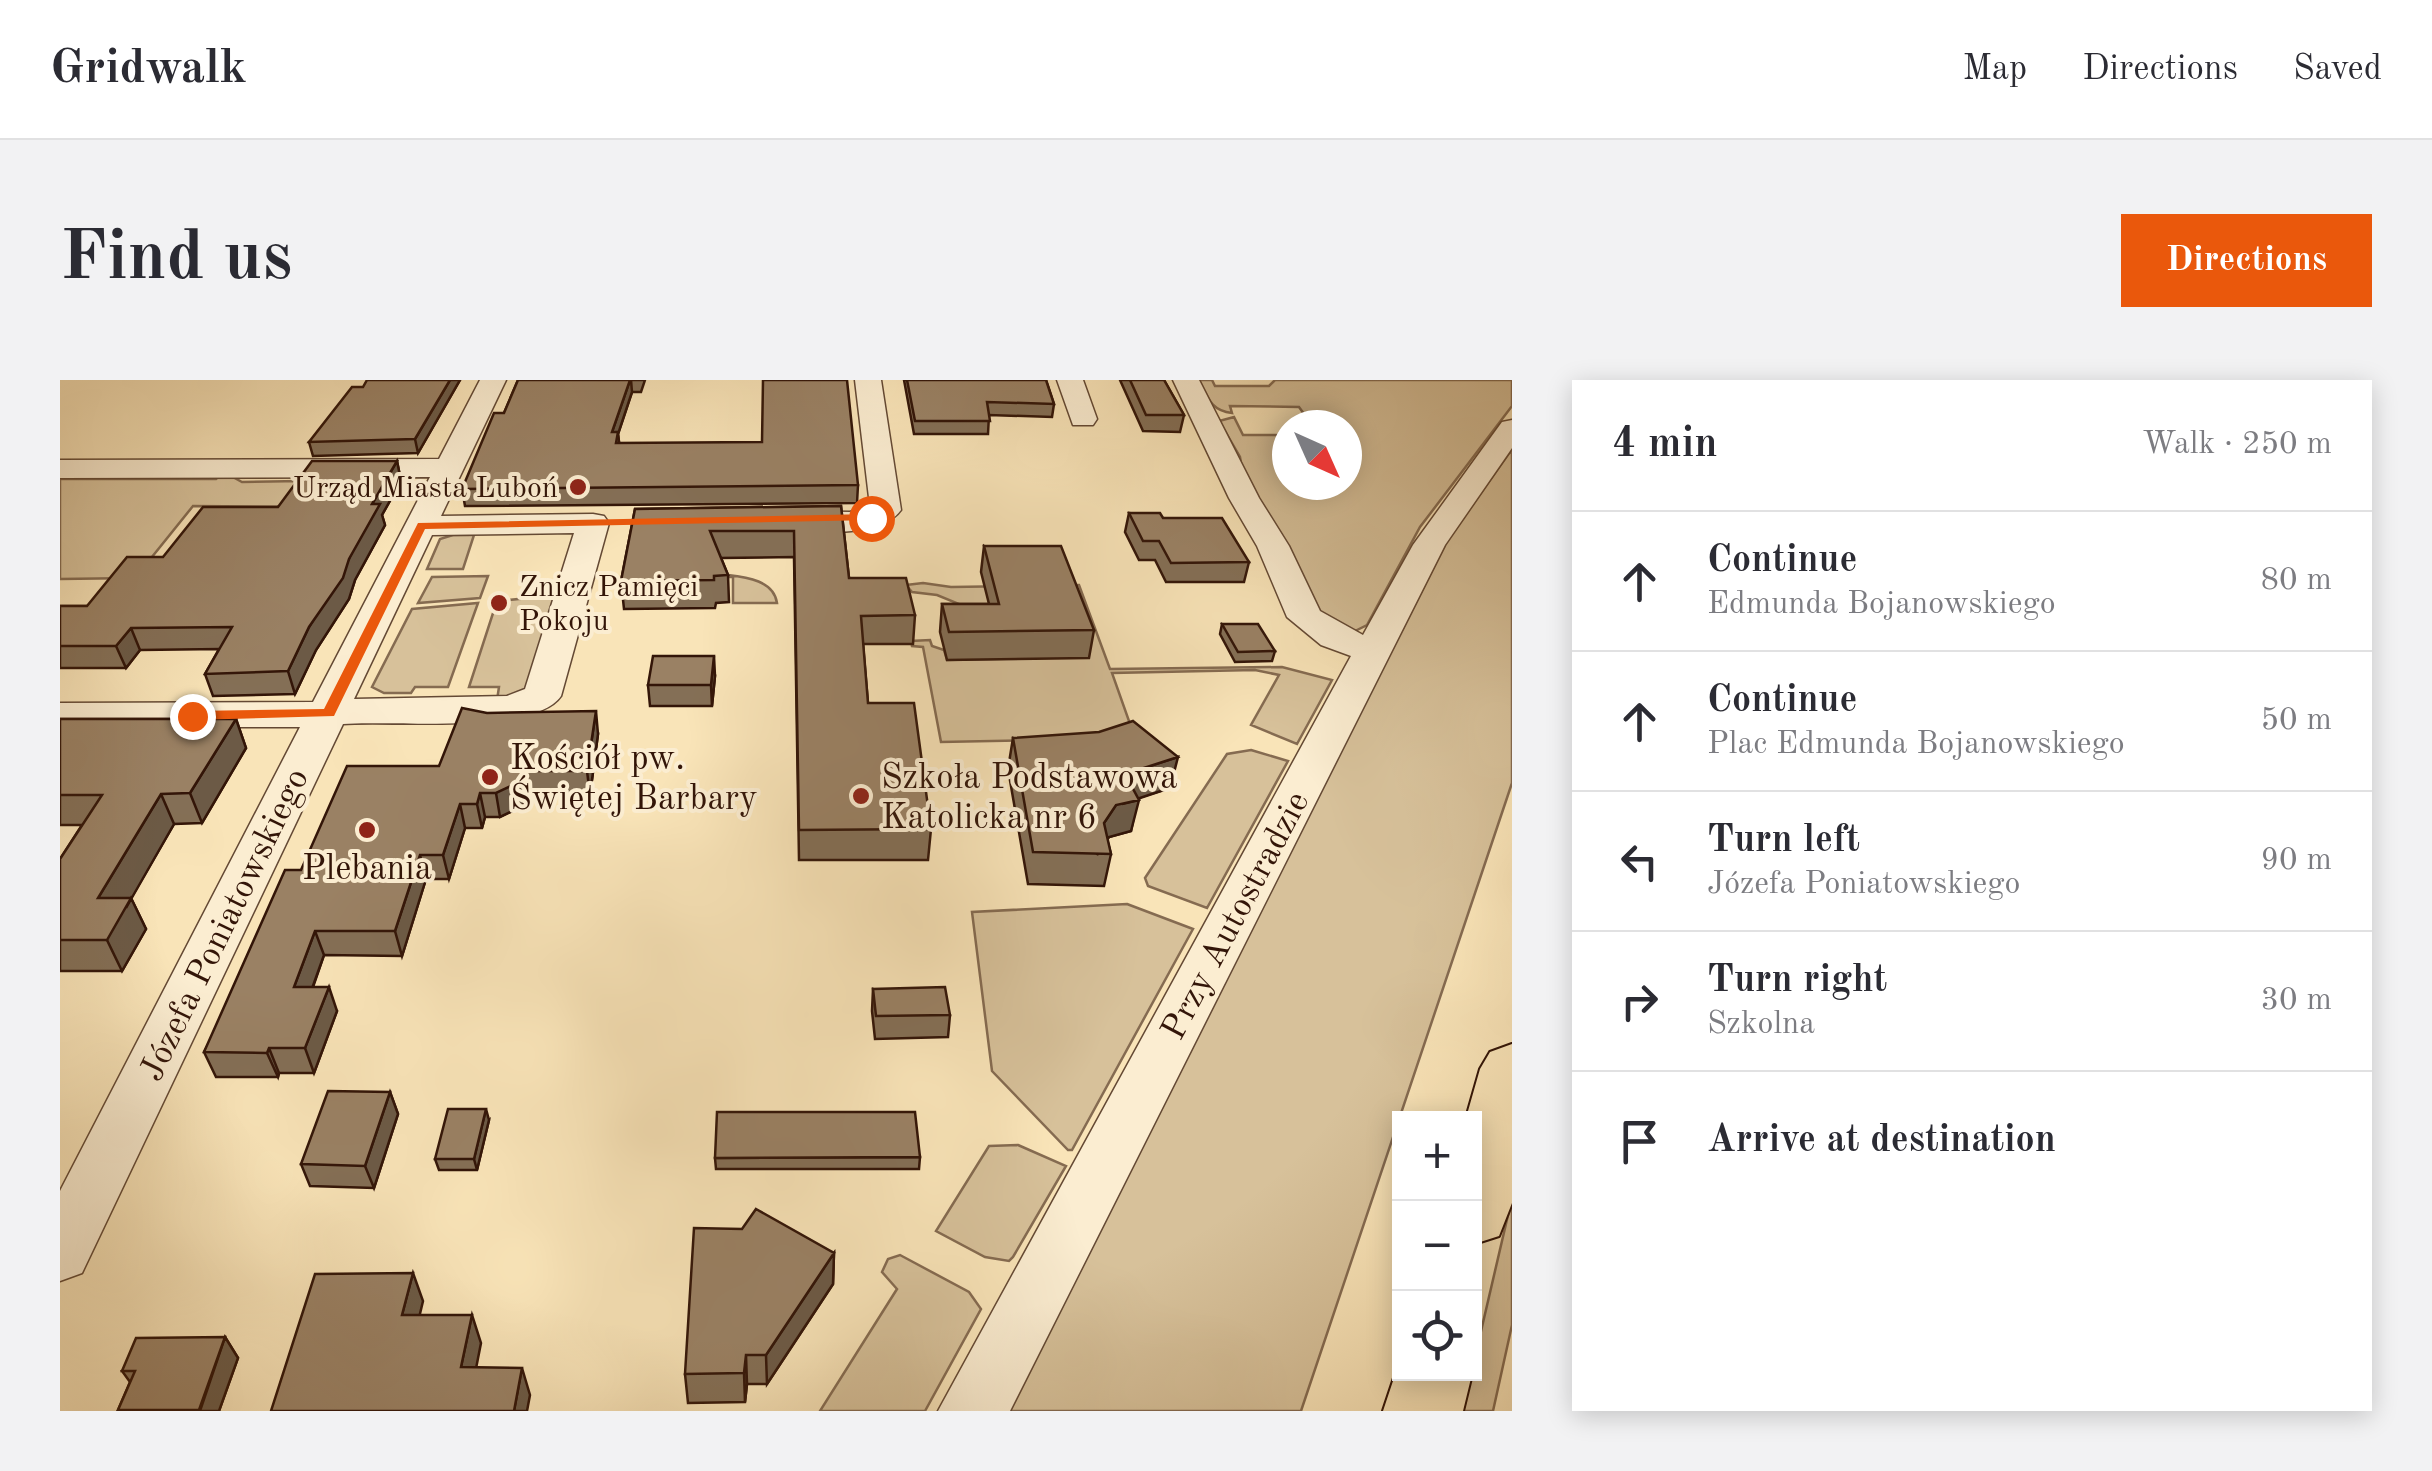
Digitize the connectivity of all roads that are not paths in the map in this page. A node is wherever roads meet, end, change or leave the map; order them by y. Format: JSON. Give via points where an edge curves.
{"nodes":[{"id":1,"x":493,"y":380,"type":"edge"},
{"id":2,"x":868,"y":380,"type":"edge"},
{"id":3,"x":1070,"y":380,"type":"edge"},
{"id":4,"x":1186,"y":380,"type":"edge"},
{"id":5,"x":1083,"y":419,"type":"dead end"},
{"id":6,"x":1512,"y":428,"type":"edge"},
{"id":7,"x":448,"y":468,"type":"junction"},
{"id":8,"x":60,"y":469,"type":"edge"},
{"id":9,"x":745,"y":521,"type":"edge"},
{"id":10,"x":631,"y":523,"type":"edge"},
{"id":11,"x":592,"y":524,"type":"junction"},
{"id":12,"x":422,"y":526,"type":"junction"},
{"id":13,"x":1373,"y":652,"type":"junction"},
{"id":14,"x":329,"y":713,"type":"junction"},
{"id":15,"x":60,"y":715,"type":"edge"},
{"id":16,"x":1512,"y":1069,"type":"edge"},
{"id":17,"x":1477,"y":1201,"type":"edge"},
{"id":18,"x":60,"y":1253,"type":"edge"},
{"id":19,"x":1431,"y":1381,"type":"edge"},
{"id":20,"x":974,"y":1411,"type":"edge"},
{"id":21,"x":1423,"y":1411,"type":"edge"}],
"edges":[{"from":1,"to":7,"type":"street","name":"Józefa Poniatowskiego"},
{"from":2,"to":9,"type":"street","via":[[887,505],[882,514]]},
{"from":3,"to":5,"type":"street"},
{"from":4,"to":13,"type":"street","via":[[1306,617]]},
{"from":6,"to":13,"type":"street","name":"Przy Autostradzie","via":[[1437,532]]},
{"from":7,"to":8,"type":"street"},
{"from":7,"to":12,"type":"street","name":"Józefa Poniatowskiego"},
{"from":10,"to":11,"type":"street"},
{"from":11,"to":12,"type":"street"},
{"from":11,"to":14,"type":"street","via":[[542,696],[512,708]]},
{"from":12,"to":14,"type":"street","name":"Józefa Poniatowskiego"},
{"from":13,"to":20,"type":"street","name":"Przy Autostradzie"},
{"from":14,"to":15,"type":"street"},
{"from":14,"to":18,"type":"street","name":"Józefa Poniatowskiego"},
{"from":16,"to":17,"type":"highway"},
{"from":19,"to":21,"type":"highway"}]}
